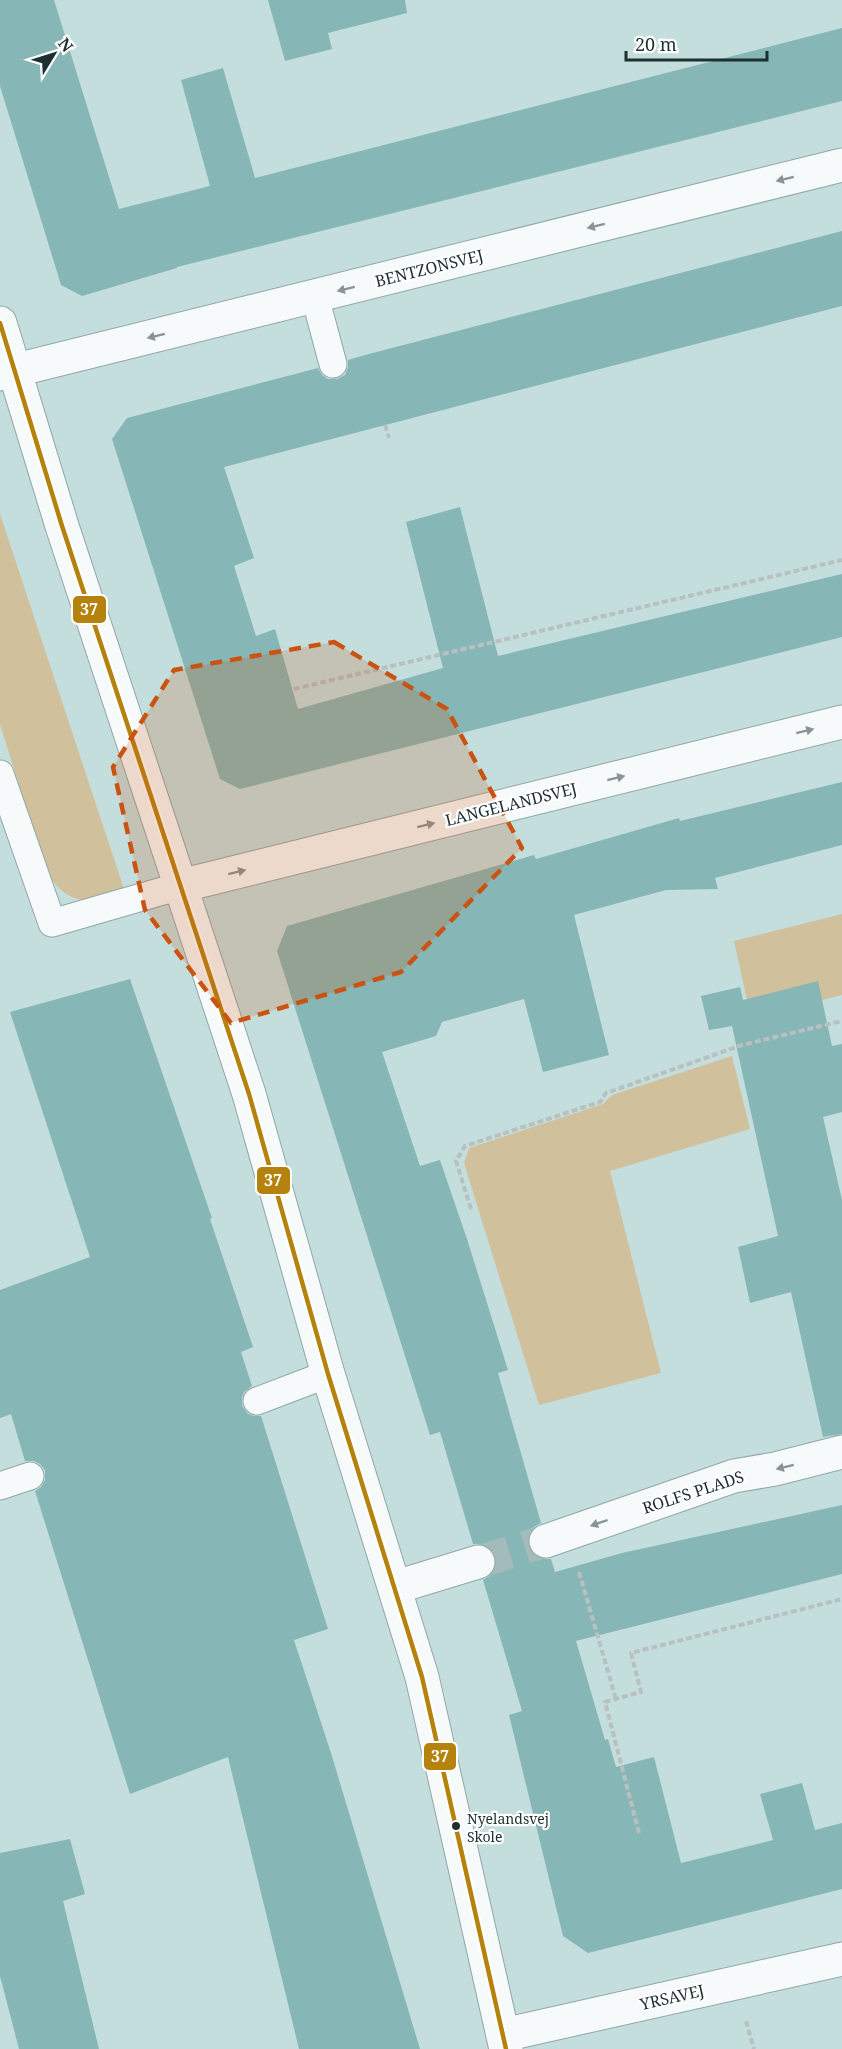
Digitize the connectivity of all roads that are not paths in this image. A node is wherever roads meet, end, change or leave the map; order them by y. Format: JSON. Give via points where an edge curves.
{"nodes":[{"id":1,"x":842,"y":165,"type":"edge"},
{"id":2,"x":315,"y":297,"type":"junction"},
{"id":3,"x":0,"y":323,"type":"edge"},
{"id":4,"x":333,"y":364,"type":"dead end"},
{"id":5,"x":8,"y":373,"type":"edge"},
{"id":6,"x":842,"y":722,"type":"edge"},
{"id":7,"x":0,"y":774,"type":"edge"},
{"id":8,"x":180,"y":886,"type":"junction"},
{"id":9,"x":328,"y":1374,"type":"junction"},
{"id":10,"x":257,"y":1401,"type":"dead end"},
{"id":11,"x":842,"y":1452,"type":"edge"},
{"id":12,"x":30,"y":1476,"type":"dead end"},
{"id":13,"x":0,"y":1486,"type":"edge"},
{"id":14,"x":556,"y":1538,"type":"tunnel mouth"},
{"id":15,"x":478,"y":1562,"type":"tunnel mouth"},
{"id":16,"x":396,"y":1587,"type":"junction"},
{"id":17,"x":842,"y":1959,"type":"edge"},
{"id":18,"x":505,"y":2042,"type":"edge"}],
"edges":[{"from":1,"to":2,"type":"street","name":"BENTZONSVEJ","one_way":true},
{"from":2,"to":4,"type":"lane"},
{"from":2,"to":5,"type":"street","name":"BENTZONSVEJ","one_way":true},
{"from":3,"to":5,"type":"street"},
{"from":5,"to":8,"type":"street"},
{"from":8,"to":6,"type":"street","name":"LANGELANDSVEJ","one_way":true},
{"from":7,"to":8,"type":"lane","via":[[52,923]]},
{"from":8,"to":9,"type":"street","via":[[249,1094]]},
{"from":9,"to":10,"type":"lane"},
{"from":9,"to":16,"type":"street"},
{"from":11,"to":14,"type":"street","name":"ROLFS PLADS","one_way":true,"via":[[734,1476]]},
{"from":12,"to":13,"type":"lane"},
{"from":15,"to":16,"type":"street"},
{"from":16,"to":18,"type":"street","via":[[422,1677]]},
{"from":17,"to":18,"type":"street","name":"YRSAVEJ"}]}
